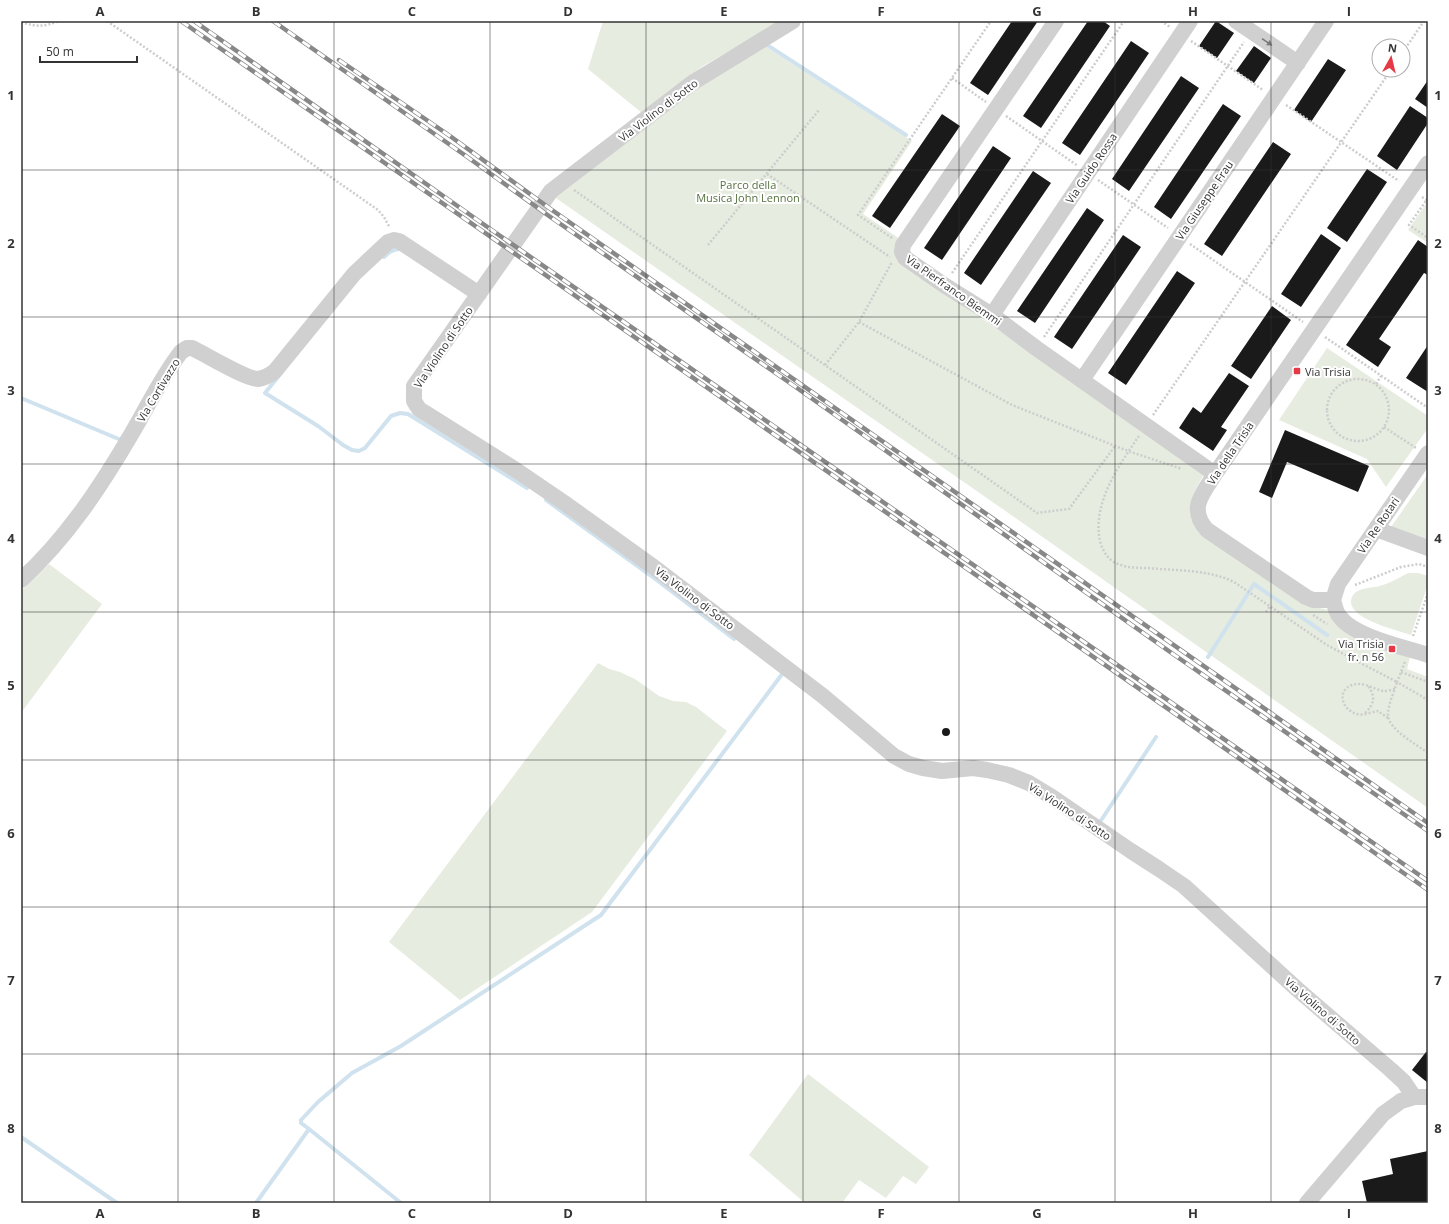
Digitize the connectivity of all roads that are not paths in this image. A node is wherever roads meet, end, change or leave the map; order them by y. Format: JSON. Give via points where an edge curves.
{"nodes":[{"id":1,"x":793,"y":21,"type":"edge"},
{"id":2,"x":1056,"y":21,"type":"edge"},
{"id":3,"x":1190,"y":21,"type":"edge"},
{"id":4,"x":1236,"y":21,"type":"edge"},
{"id":5,"x":1326,"y":21,"type":"edge"},
{"id":6,"x":1298,"y":63,"type":"junction"},
{"id":7,"x":1428,"y":163,"type":"edge"},
{"id":8,"x":479,"y":294,"type":"junction"},
{"id":9,"x":992,"y":315,"type":"junction"},
{"id":10,"x":1082,"y":380,"type":"junction"},
{"id":11,"x":1427,"y":454,"type":"edge"},
{"id":12,"x":1215,"y":474,"type":"junction"},
{"id":13,"x":1376,"y":528,"type":"junction"},
{"id":14,"x":1428,"y":548,"type":"edge"},
{"id":15,"x":21,"y":580,"type":"edge"},
{"id":16,"x":1334,"y":596,"type":"junction"},
{"id":17,"x":1428,"y":655,"type":"edge"},
{"id":18,"x":1421,"y":1097,"type":"edge"},
{"id":19,"x":1307,"y":1203,"type":"edge"}],
"edges":[{"from":1,"to":8,"type":"street","name":"Via Violino di Sotto","via":[[692,83],[551,191]]},
{"from":2,"to":9,"type":"street","name":"Via Pierfranco Biemmi","via":[[903,245],[902,252],[905,258]]},
{"from":3,"to":9,"type":"street","name":"Via Guido Rossa"},
{"from":4,"to":6,"type":"street","one_way":true},
{"from":5,"to":6,"type":"street","name":"Via Giuseppe Frau","via":[[1320,40]]},
{"from":6,"to":10,"type":"street","name":"Via Giuseppe Frau"},
{"from":7,"to":12,"type":"street","name":"Via della Trisia"},
{"from":8,"to":15,"type":"street","name":"Via Cortivazzo","via":[[394,240],[388,242],[354,274],[269,376],[257,379],[247,376],[192,348],[187,348],[181,352],[100,486],[36,567]]},
{"from":8,"to":18,"type":"street","name":"Via Violino di Sotto","via":[[414,386],[414,401],[419,409],[545,490],[655,568],[823,696],[894,756],[923,768],[942,771],[973,768],[1009,775],[1029,783],[1184,886]]},
{"from":9,"to":10,"type":"street","name":"Via Pierfranco Biemmi"},
{"from":10,"to":12,"type":"street","name":"Via Pierfranco Biemmi"},
{"from":11,"to":13,"type":"street","name":"Via Re Rotari"},
{"from":12,"to":16,"type":"street","name":"Via della Trisia","via":[[1197,506],[1198,515],[1207,530],[1306,597],[1313,600]]},
{"from":13,"to":14,"type":"street"},
{"from":13,"to":16,"type":"street","name":"Via Re Rotari","via":[[1338,584]]},
{"from":16,"to":17,"type":"street","via":[[1339,616],[1363,634]]},
{"from":18,"to":19,"type":"street","name":"Via Violino di Sotto","via":[[1401,1100],[1383,1114]]}]}
